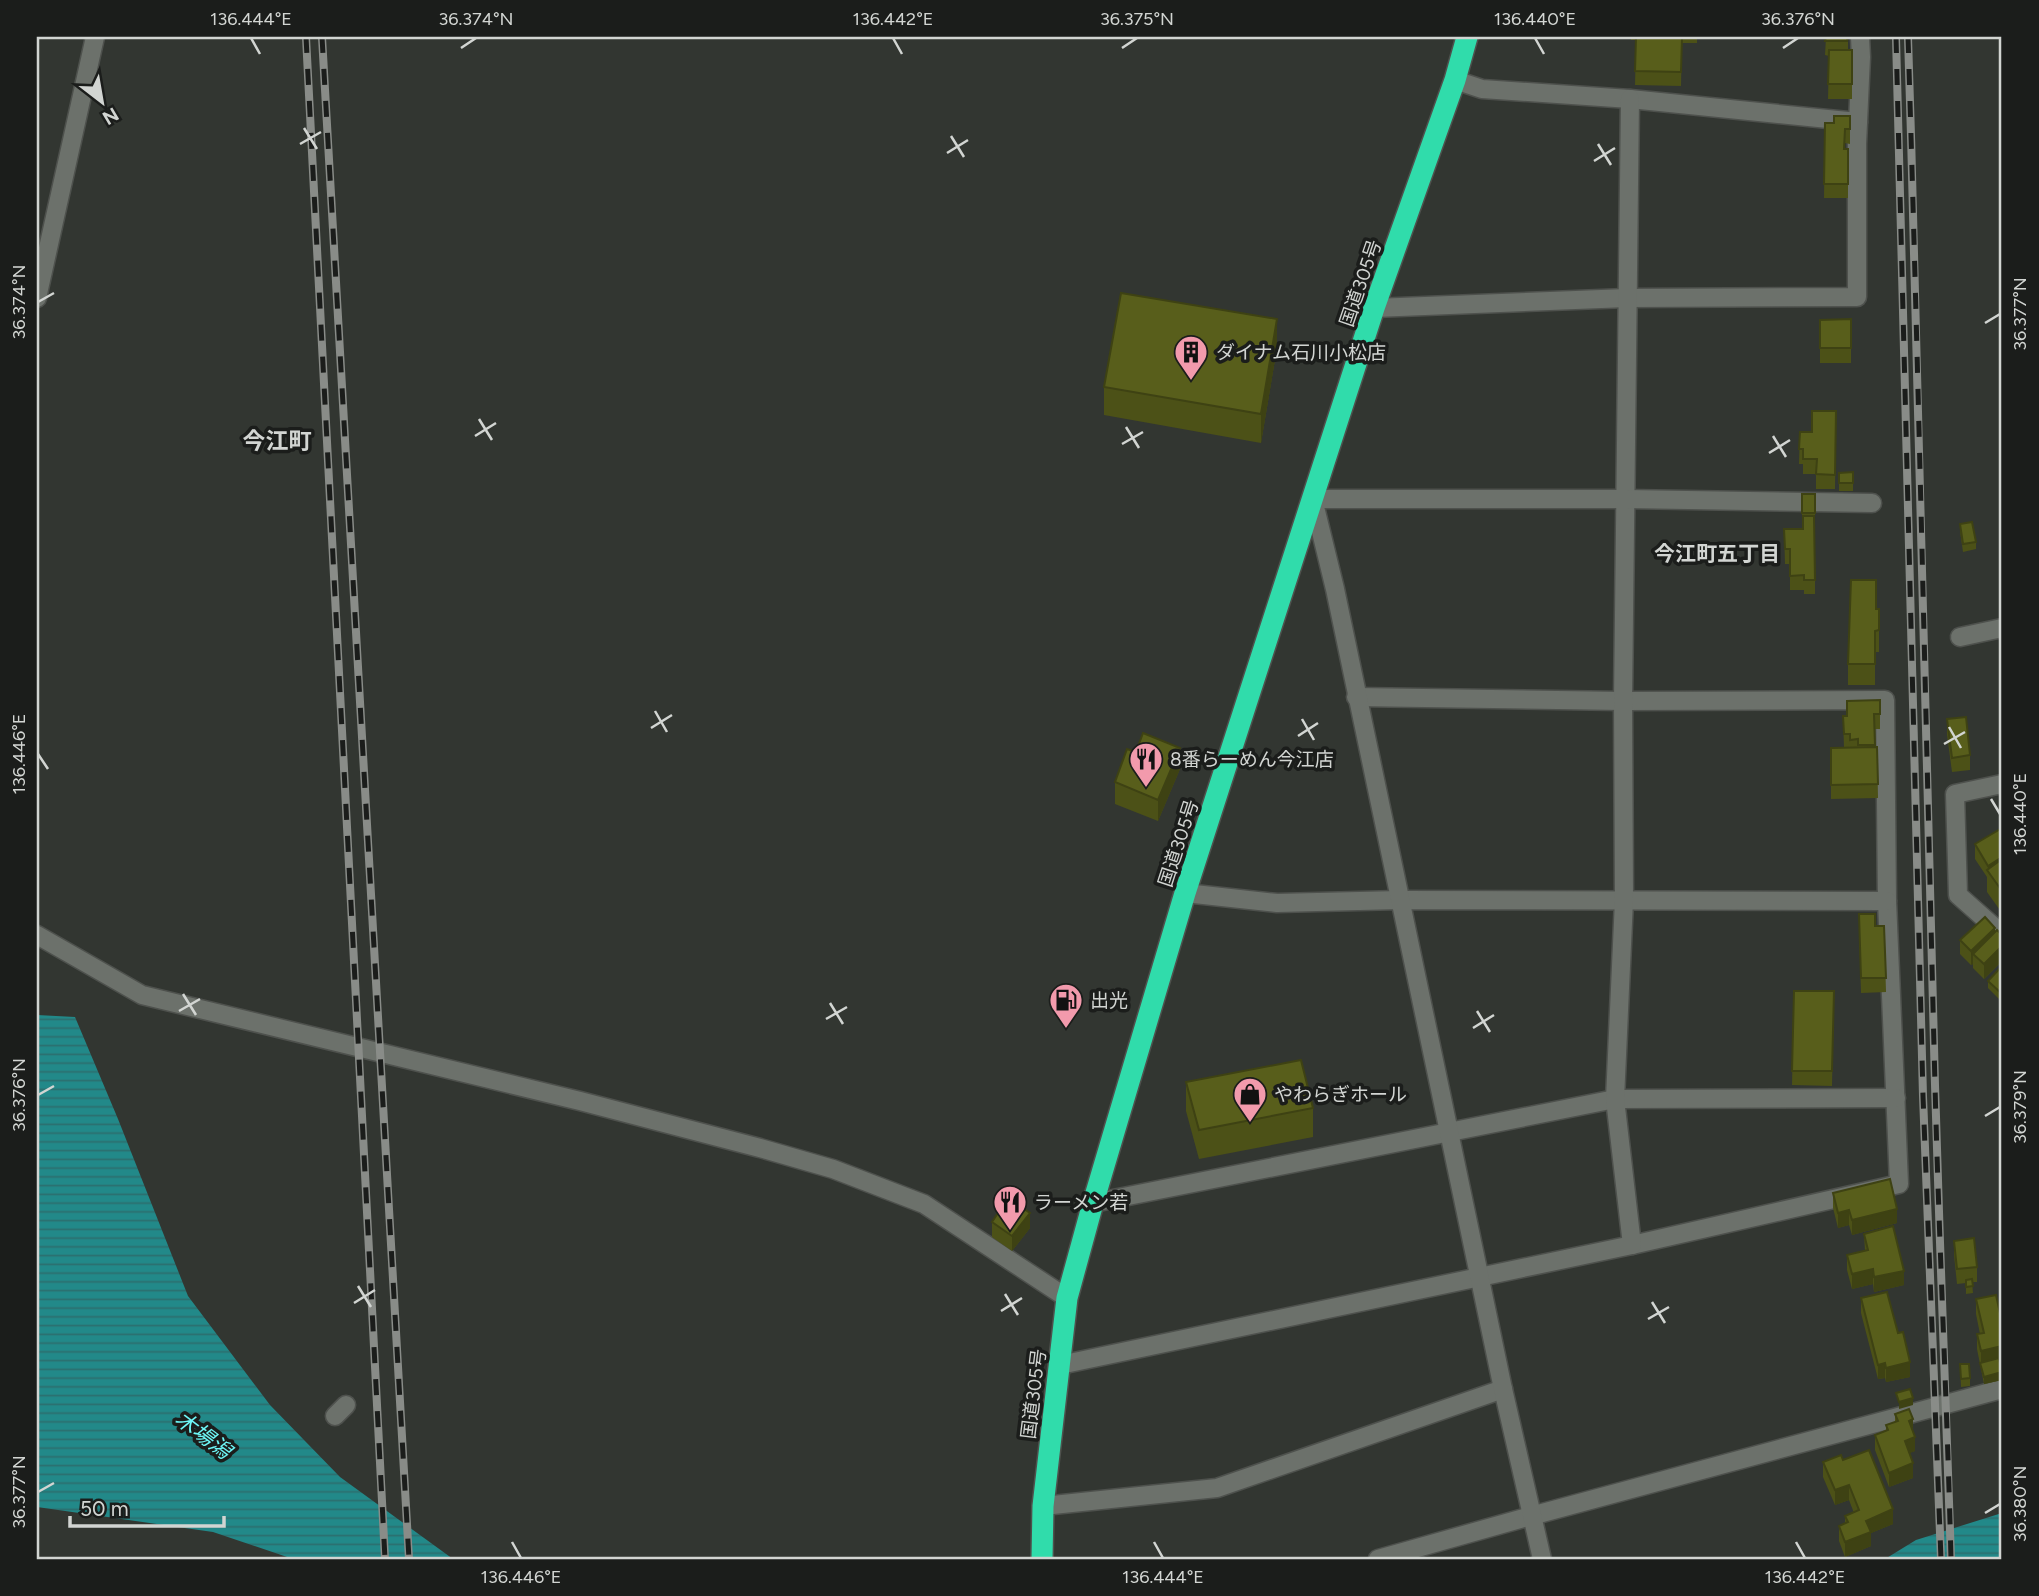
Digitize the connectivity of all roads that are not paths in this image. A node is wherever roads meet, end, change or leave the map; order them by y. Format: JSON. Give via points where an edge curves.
{"nodes":[{"id":1,"x":94,"y":37,"type":"edge"},
{"id":2,"x":1467,"y":37,"type":"edge"},
{"id":3,"x":1860,"y":37,"type":"edge"},
{"id":4,"x":1455,"y":80,"type":"junction"},
{"id":5,"x":1630,"y":99,"type":"junction"},
{"id":6,"x":1858,"y":122,"type":"junction"},
{"id":7,"x":37,"y":298,"type":"edge"},
{"id":8,"x":1627,"y":298,"type":"junction"},
{"id":9,"x":1374,"y":308,"type":"junction"},
{"id":10,"x":1313,"y":499,"type":"junction"},
{"id":11,"x":1626,"y":499,"type":"junction"},
{"id":12,"x":1872,"y":503,"type":"dead end"},
{"id":13,"x":2002,"y":628,"type":"edge"},
{"id":14,"x":1960,"y":637,"type":"dead end"},
{"id":15,"x":1356,"y":697,"type":"junction"},
{"id":16,"x":1623,"y":701,"type":"junction"},
{"id":17,"x":2002,"y":784,"type":"edge"},
{"id":18,"x":1185,"y":893,"type":"junction"},
{"id":19,"x":1400,"y":900,"type":"junction"},
{"id":20,"x":1624,"y":900,"type":"junction"},
{"id":21,"x":1888,"y":901,"type":"junction"},
{"id":22,"x":2002,"y":934,"type":"edge"},
{"id":23,"x":37,"y":935,"type":"edge"},
{"id":24,"x":1896,"y":1098,"type":"junction"},
{"id":25,"x":1615,"y":1099,"type":"junction"},
{"id":26,"x":1449,"y":1131,"type":"junction"},
{"id":27,"x":1093,"y":1203,"type":"junction"},
{"id":28,"x":1632,"y":1245,"type":"junction"},
{"id":29,"x":1480,"y":1278,"type":"junction"},
{"id":30,"x":1067,"y":1298,"type":"junction"},
{"id":31,"x":1059,"y":1365,"type":"junction"},
{"id":32,"x":1503,"y":1390,"type":"junction"},
{"id":33,"x":2002,"y":1390,"type":"edge"},
{"id":34,"x":1043,"y":1506,"type":"junction"},
{"id":35,"x":1531,"y":1516,"type":"junction"},
{"id":36,"x":1042,"y":1559,"type":"edge"},
{"id":37,"x":1378,"y":1559,"type":"edge"},
{"id":38,"x":1542,"y":1559,"type":"edge"}],
"edges":[{"from":1,"to":7,"type":"street"},
{"from":2,"to":4,"type":"highway","name":"国道305号"},
{"from":3,"to":6,"type":"street"},
{"from":4,"to":5,"type":"street","via":[[1482,89]]},
{"from":4,"to":9,"type":"highway","name":"国道305号"},
{"from":5,"to":6,"type":"street"},
{"from":5,"to":8,"type":"street"},
{"from":6,"to":8,"type":"street","via":[[1857,297]]},
{"from":8,"to":9,"type":"street"},
{"from":8,"to":11,"type":"street"},
{"from":9,"to":10,"type":"highway","name":"国道305号"},
{"from":10,"to":11,"type":"street"},
{"from":10,"to":15,"type":"street"},
{"from":10,"to":18,"type":"highway","name":"国道305号"},
{"from":11,"to":12,"type":"street"},
{"from":11,"to":16,"type":"street"},
{"from":13,"to":14,"type":"street"},
{"from":15,"to":16,"type":"street"},
{"from":15,"to":19,"type":"street"},
{"from":16,"to":20,"type":"street"},
{"from":16,"to":21,"type":"street","via":[[1885,700]]},
{"from":17,"to":22,"type":"street","via":[[1955,794],[1958,895]]},
{"from":18,"to":19,"type":"street","via":[[1277,903]]},
{"from":18,"to":27,"type":"highway","name":"国道305号"},
{"from":19,"to":20,"type":"street"},
{"from":19,"to":26,"type":"street"},
{"from":20,"to":21,"type":"street"},
{"from":20,"to":25,"type":"street"},
{"from":21,"to":24,"type":"street"},
{"from":23,"to":30,"type":"street","via":[[142,995],[580,1101],[834,1169],[924,1204]]},
{"from":24,"to":25,"type":"street"},
{"from":24,"to":28,"type":"street","via":[[1899,1184]]},
{"from":25,"to":26,"type":"street"},
{"from":25,"to":28,"type":"street"},
{"from":26,"to":27,"type":"street"},
{"from":26,"to":29,"type":"street"},
{"from":27,"to":30,"type":"highway","name":"国道305号"},
{"from":28,"to":29,"type":"street"},
{"from":29,"to":31,"type":"street"},
{"from":29,"to":32,"type":"street"},
{"from":30,"to":31,"type":"highway","name":"国道305号"},
{"from":31,"to":34,"type":"highway","name":"国道305号"},
{"from":32,"to":34,"type":"street","via":[[1217,1488]]},
{"from":32,"to":35,"type":"street"},
{"from":33,"to":35,"type":"street"},
{"from":34,"to":36,"type":"highway","name":"国道305号"},
{"from":35,"to":37,"type":"street"},
{"from":35,"to":38,"type":"street"}]}
